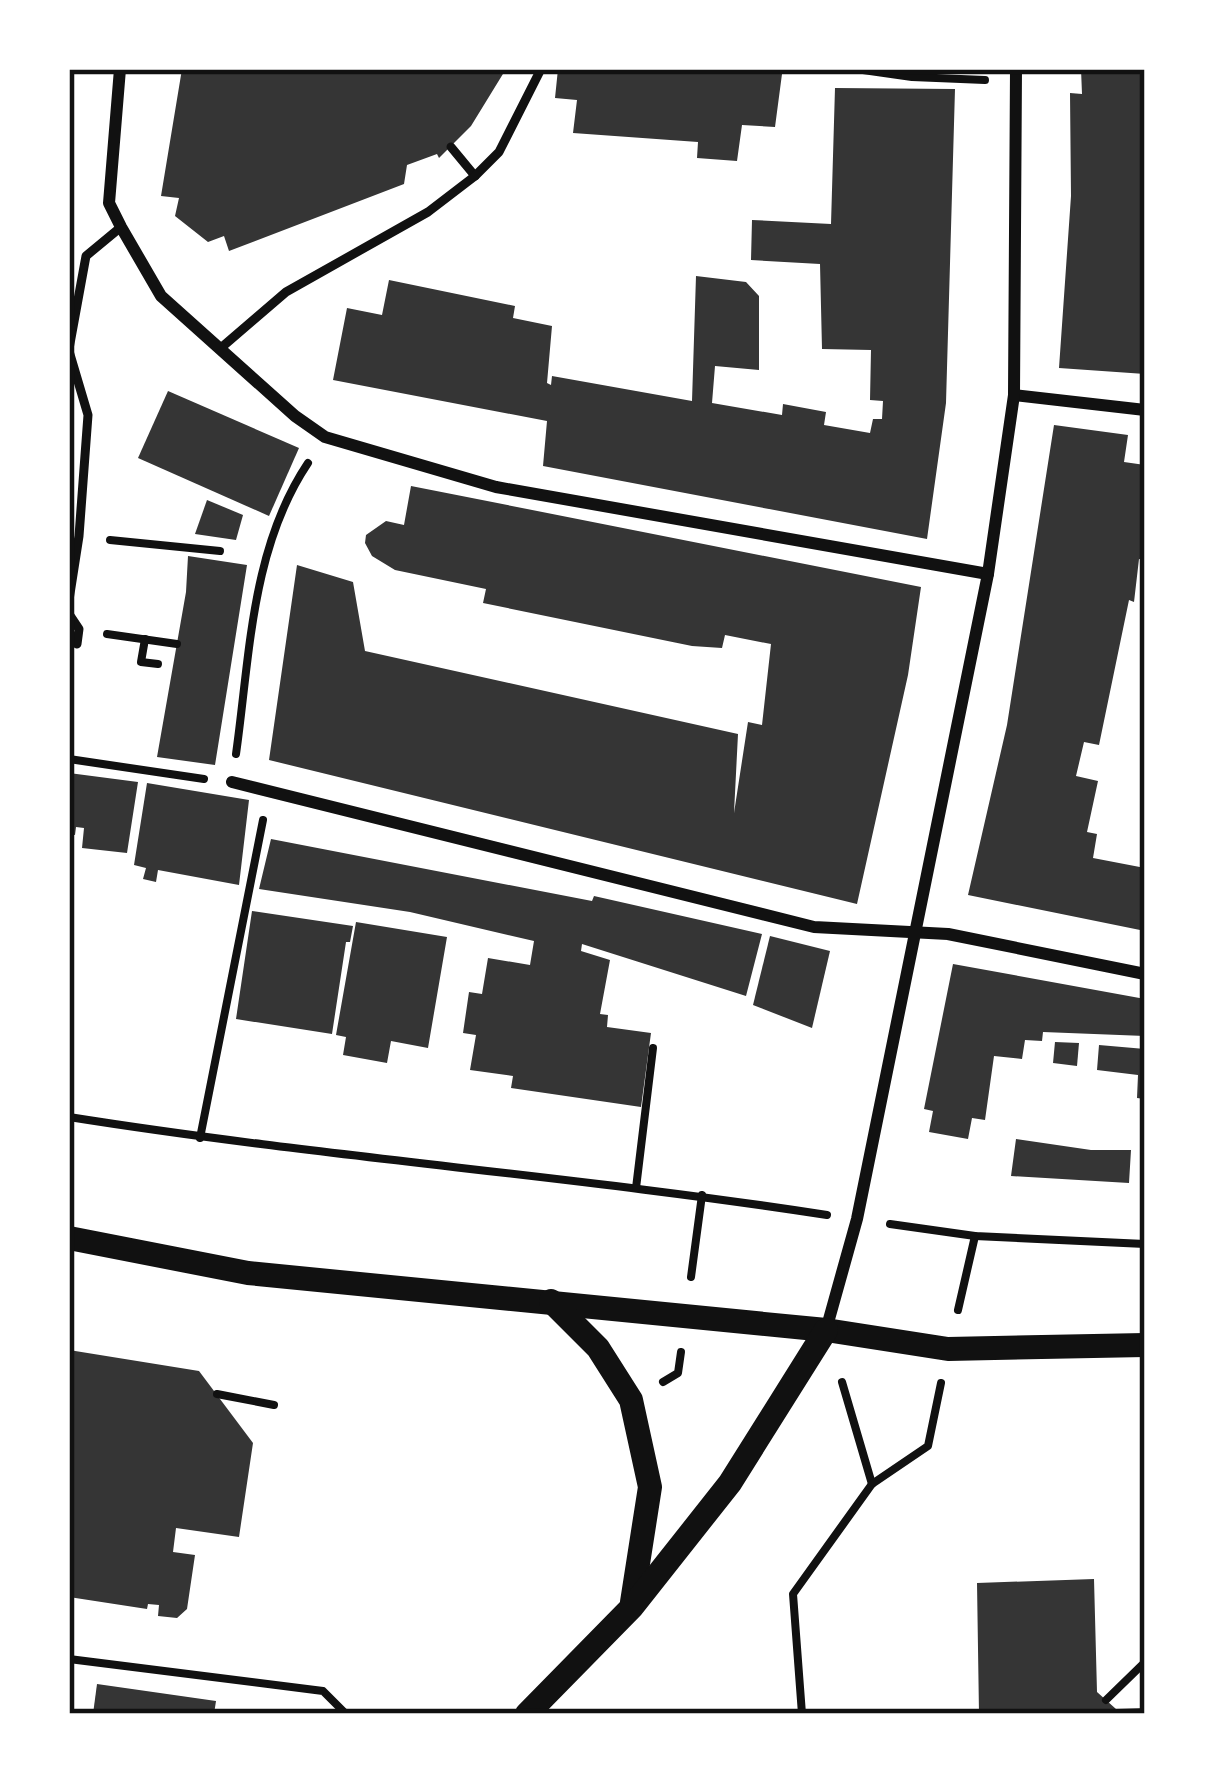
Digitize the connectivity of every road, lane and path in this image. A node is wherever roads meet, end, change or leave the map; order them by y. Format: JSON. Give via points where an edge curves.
{"nodes":[{"id":1,"x":120,"y":69,"type":"edge"},
{"id":2,"x":541,"y":69,"type":"edge"},
{"id":3,"x":856,"y":69,"type":"edge"},
{"id":4,"x":1016,"y":75,"type":"edge"},
{"id":5,"x":451,"y":147,"type":"dead end"},
{"id":6,"x":476,"y":176,"type":"junction"},
{"id":7,"x":122,"y":227,"type":"junction"},
{"id":8,"x":222,"y":347,"type":"junction"},
{"id":9,"x":69,"y":350,"type":"edge"},
{"id":10,"x":1014,"y":395,"type":"junction"},
{"id":11,"x":1145,"y":410,"type":"edge"},
{"id":12,"x":326,"y":437,"type":"junction"},
{"id":13,"x":79,"y":536,"type":"junction"},
{"id":14,"x":220,"y":551,"type":"dead end"},
{"id":15,"x":988,"y":574,"type":"junction"},
{"id":16,"x":69,"y":600,"type":"edge"},
{"id":17,"x":69,"y":614,"type":"edge"},
{"id":18,"x":79,"y":629,"type":"junction"},
{"id":19,"x":145,"y":639,"type":"junction"},
{"id":20,"x":76,"y":644,"type":"dead end"},
{"id":21,"x":177,"y":644,"type":"dead end"},
{"id":22,"x":158,"y":664,"type":"dead end"},
{"id":23,"x":69,"y":759,"type":"edge"},
{"id":24,"x":232,"y":782,"type":"junction"},
{"id":25,"x":269,"y":789,"type":"junction"},
{"id":26,"x":913,"y":933,"type":"junction"},
{"id":27,"x":1145,"y":974,"type":"edge"},
{"id":28,"x":653,"y":1048,"type":"dead end"},
{"id":29,"x":69,"y":1117,"type":"edge"},
{"id":30,"x":200,"y":1138,"type":"junction"},
{"id":31,"x":636,"y":1188,"type":"junction"},
{"id":32,"x":857,"y":1220,"type":"junction"},
{"id":33,"x":975,"y":1236,"type":"junction"},
{"id":34,"x":69,"y":1238,"type":"edge"},
{"id":35,"x":1145,"y":1244,"type":"edge"},
{"id":36,"x":551,"y":1300,"type":"junction"},
{"id":37,"x":826,"y":1330,"type":"junction"},
{"id":38,"x":1145,"y":1345,"type":"edge"},
{"id":39,"x":948,"y":1349,"type":"junction"},
{"id":40,"x":217,"y":1394,"type":"dead end"},
{"id":41,"x":274,"y":1405,"type":"dead end"},
{"id":42,"x":872,"y":1484,"type":"junction"},
{"id":43,"x":632,"y":1607,"type":"junction"},
{"id":44,"x":69,"y":1658,"type":"edge"},
{"id":45,"x":1145,"y":1662,"type":"edge"},
{"id":46,"x":1106,"y":1700,"type":"dead end"},
{"id":47,"x":346,"y":1714,"type":"edge"},
{"id":48,"x":527,"y":1714,"type":"edge"},
{"id":49,"x":802,"y":1714,"type":"edge"}],
"edges":[{"from":1,"to":7,"type":"street","via":[[109,203]]},
{"from":2,"to":6,"type":"lane","via":[[499,152]]},
{"from":3,"to":4,"type":"path"},
{"from":4,"to":10,"type":"street"},
{"from":5,"to":6,"type":"lane"},
{"from":6,"to":8,"type":"lane","via":[[286,292]]},
{"from":7,"to":8,"type":"street","via":[[160,296]]},
{"from":7,"to":9,"type":"lane","via":[[86,256]]},
{"from":8,"to":12,"type":"street"},
{"from":9,"to":13,"type":"lane","via":[[88,415]]},
{"from":10,"to":11,"type":"street"},
{"from":10,"to":15,"type":"street"},
{"from":12,"to":15,"type":"street","via":[[496,487]]},
{"from":12,"to":24,"type":"path","via":[[286,495],[263,560]]},
{"from":13,"to":14,"type":"path"},
{"from":13,"to":16,"type":"lane"},
{"from":15,"to":26,"type":"street"},
{"from":17,"to":18,"type":"lane"},
{"from":18,"to":19,"type":"path"},
{"from":18,"to":20,"type":"lane"},
{"from":19,"to":21,"type":"path"},
{"from":19,"to":22,"type":"path","via":[[141,662]]},
{"from":23,"to":24,"type":"path"},
{"from":24,"to":25,"type":"street"},
{"from":25,"to":26,"type":"street","via":[[814,927]]},
{"from":25,"to":30,"type":"path"},
{"from":26,"to":27,"type":"street"},
{"from":26,"to":32,"type":"street"},
{"from":28,"to":31,"type":"path"},
{"from":29,"to":30,"type":"path"},
{"from":30,"to":31,"type":"path"},
{"from":31,"to":32,"type":"path"},
{"from":32,"to":33,"type":"path"},
{"from":32,"to":37,"type":"street"},
{"from":33,"to":35,"type":"path"},
{"from":33,"to":39,"type":"path"},
{"from":34,"to":36,"type":"main road","via":[[248,1273]]},
{"from":36,"to":37,"type":"main road"},
{"from":36,"to":43,"type":"main road","via":[[598,1348],[631,1400],[650,1487]]},
{"from":37,"to":39,"type":"main road"},
{"from":37,"to":42,"type":"path"},
{"from":37,"to":43,"type":"main road","via":[[730,1483]]},
{"from":38,"to":39,"type":"main road"},
{"from":39,"to":42,"type":"path","via":[[928,1446]]},
{"from":40,"to":41,"type":"path"},
{"from":42,"to":49,"type":"path","via":[[793,1594]]},
{"from":43,"to":48,"type":"main road"},
{"from":44,"to":47,"type":"path","via":[[322,1691]]},
{"from":45,"to":46,"type":"path"}]}
